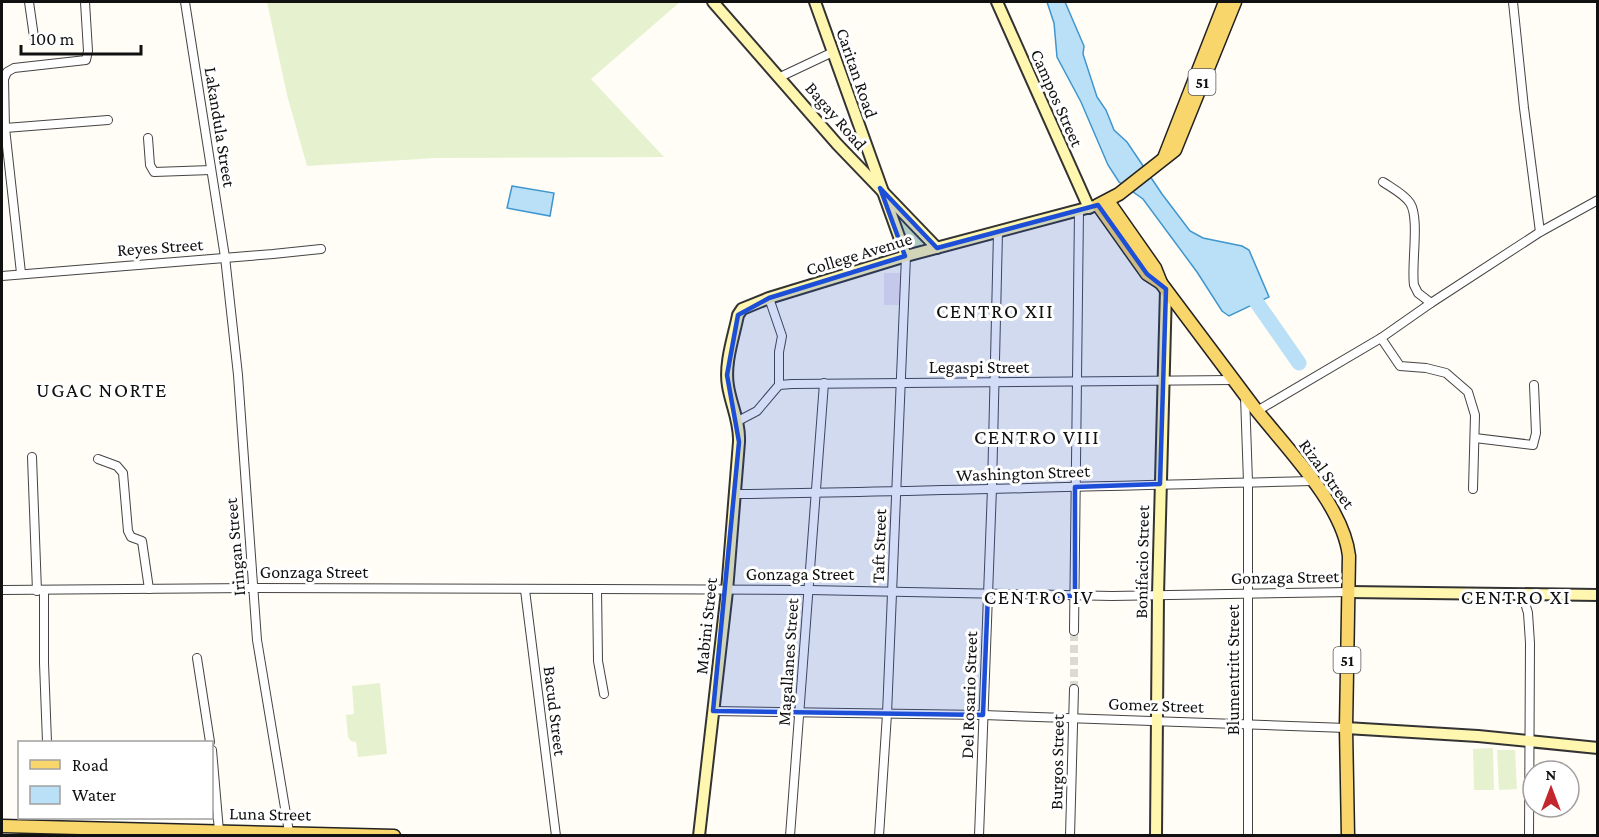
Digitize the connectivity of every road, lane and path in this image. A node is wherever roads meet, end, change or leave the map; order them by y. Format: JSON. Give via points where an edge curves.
{"nodes":[{"id":1,"x":29,"y":2,"type":"edge"},
{"id":2,"x":85,"y":2,"type":"edge"},
{"id":3,"x":185,"y":2,"type":"edge"},
{"id":4,"x":713,"y":2,"type":"edge"},
{"id":5,"x":815,"y":2,"type":"edge"},
{"id":6,"x":997,"y":2,"type":"edge"},
{"id":7,"x":1225,"y":2,"type":"edge"},
{"id":8,"x":1235,"y":2,"type":"edge"},
{"id":9,"x":1513,"y":2,"type":"edge"},
{"id":10,"x":34,"y":37,"type":"dead end"},
{"id":11,"x":833,"y":52,"type":"junction"},
{"id":12,"x":780,"y":77,"type":"junction"},
{"id":13,"x":108,"y":120,"type":"dead end"},
{"id":14,"x":5,"y":128,"type":"junction"},
{"id":15,"x":148,"y":138,"type":"dead end"},
{"id":16,"x":1161,"y":161,"type":"junction"},
{"id":17,"x":211,"y":170,"type":"junction"},
{"id":18,"x":1383,"y":182,"type":"dead end"},
{"id":19,"x":880,"y":188,"type":"junction"},
{"id":20,"x":1598,"y":200,"type":"edge"},
{"id":21,"x":1098,"y":204,"type":"junction"},
{"id":22,"x":998,"y":232,"type":"junction"},
{"id":23,"x":1540,"y":232,"type":"junction"},
{"id":24,"x":937,"y":248,"type":"junction"},
{"id":25,"x":321,"y":249,"type":"dead end"},
{"id":26,"x":906,"y":256,"type":"junction"},
{"id":27,"x":225,"y":257,"type":"junction"},
{"id":28,"x":21,"y":273,"type":"junction"},
{"id":29,"x":2,"y":276,"type":"edge"},
{"id":30,"x":1163,"y":286,"type":"junction"},
{"id":31,"x":769,"y":298,"type":"junction"},
{"id":32,"x":1431,"y":303,"type":"junction"},
{"id":33,"x":1381,"y":338,"type":"junction"},
{"id":34,"x":1233,"y":380,"type":"junction"},
{"id":35,"x":1163,"y":381,"type":"junction"},
{"id":36,"x":900,"y":382,"type":"junction"},
{"id":37,"x":1076,"y":382,"type":"junction"},
{"id":38,"x":824,"y":383,"type":"junction"},
{"id":39,"x":995,"y":383,"type":"junction"},
{"id":40,"x":779,"y":385,"type":"junction"},
{"id":41,"x":1534,"y":385,"type":"dead end"},
{"id":42,"x":1245,"y":396,"type":"junction"},
{"id":43,"x":1257,"y":411,"type":"junction"},
{"id":44,"x":738,"y":421,"type":"junction"},
{"id":45,"x":1475,"y":438,"type":"junction"},
{"id":46,"x":32,"y":456,"type":"dead end"},
{"id":47,"x":98,"y":459,"type":"dead end"},
{"id":48,"x":1312,"y":481,"type":"junction"},
{"id":49,"x":1248,"y":482,"type":"junction"},
{"id":50,"x":1160,"y":484,"type":"junction"},
{"id":51,"x":1075,"y":487,"type":"junction"},
{"id":52,"x":992,"y":488,"type":"junction"},
{"id":53,"x":1473,"y":489,"type":"dead end"},
{"id":54,"x":896,"y":492,"type":"junction"},
{"id":55,"x":815,"y":493,"type":"junction"},
{"id":56,"x":735,"y":494,"type":"junction"},
{"id":57,"x":253,"y":588,"type":"junction"},
{"id":58,"x":597,"y":589,"type":"junction"},
{"id":59,"x":2,"y":590,"type":"edge"},
{"id":60,"x":149,"y":590,"type":"junction"},
{"id":61,"x":525,"y":590,"type":"junction"},
{"id":62,"x":809,"y":590,"type":"junction"},
{"id":63,"x":41,"y":591,"type":"junction"},
{"id":64,"x":727,"y":591,"type":"junction"},
{"id":65,"x":892,"y":592,"type":"junction"},
{"id":66,"x":1349,"y":592,"type":"junction"},
{"id":67,"x":988,"y":594,"type":"junction"},
{"id":68,"x":1248,"y":594,"type":"junction"},
{"id":69,"x":1158,"y":595,"type":"junction"},
{"id":70,"x":1598,"y":595,"type":"edge"},
{"id":71,"x":1075,"y":596,"type":"junction"},
{"id":72,"x":1522,"y":596,"type":"junction"},
{"id":73,"x":1074,"y":631,"type":"tunnel mouth"},
{"id":74,"x":197,"y":658,"type":"dead end"},
{"id":75,"x":1074,"y":689,"type":"tunnel mouth"},
{"id":76,"x":604,"y":693,"type":"dead end"},
{"id":77,"x":712,"y":711,"type":"junction"},
{"id":78,"x":800,"y":712,"type":"junction"},
{"id":79,"x":887,"y":714,"type":"junction"},
{"id":80,"x":983,"y":715,"type":"junction"},
{"id":81,"x":1073,"y":719,"type":"junction"},
{"id":82,"x":1157,"y":721,"type":"junction"},
{"id":83,"x":1249,"y":724,"type":"junction"},
{"id":84,"x":1346,"y":728,"type":"junction"},
{"id":85,"x":47,"y":741,"type":"edge"},
{"id":86,"x":210,"y":741,"type":"edge"},
{"id":87,"x":1530,"y":741,"type":"junction"},
{"id":88,"x":1598,"y":748,"type":"edge"},
{"id":89,"x":213,"y":762,"type":"edge"},
{"id":90,"x":50,"y":822,"type":"edge"},
{"id":91,"x":2,"y":826,"type":"edge"},
{"id":92,"x":219,"y":831,"type":"junction"},
{"id":93,"x":289,"y":832,"type":"junction"},
{"id":94,"x":123,"y":833,"type":"edge"},
{"id":95,"x":394,"y":836,"type":"edge"},
{"id":96,"x":556,"y":836,"type":"edge"},
{"id":97,"x":699,"y":836,"type":"edge"},
{"id":98,"x":790,"y":836,"type":"edge"},
{"id":99,"x":879,"y":836,"type":"edge"},
{"id":100,"x":979,"y":836,"type":"edge"},
{"id":101,"x":1070,"y":836,"type":"edge"},
{"id":102,"x":1156,"y":836,"type":"edge"},
{"id":103,"x":1248,"y":836,"type":"edge"},
{"id":104,"x":1348,"y":836,"type":"edge"},
{"id":105,"x":1529,"y":836,"type":"edge"}],
"edges":[{"from":1,"to":10,"type":"street"},
{"from":2,"to":14,"type":"street","via":[[86,60],[24,66],[7,72],[3,92]]},
{"from":3,"to":17,"type":"street","name":"Lakandula Street"},
{"from":4,"to":12,"type":"main road","name":"Bagay Road"},
{"from":5,"to":11,"type":"main road","name":"Caritan Road"},
{"from":6,"to":21,"type":"main road","name":"Campos Street"},
{"from":7,"to":16,"type":"main road","number":"51"},
{"from":8,"to":16,"type":"main road","number":"51","via":[[1175,150]]},
{"from":9,"to":23,"type":"street"},
{"from":11,"to":12,"type":"street"},
{"from":11,"to":19,"type":"main road","name":"Caritan Road"},
{"from":12,"to":19,"type":"main road","name":"Bagay Road"},
{"from":13,"to":14,"type":"street"},
{"from":14,"to":28,"type":"street"},
{"from":15,"to":17,"type":"street","via":[[154,172]]},
{"from":16,"to":21,"type":"main road","number":"51"},
{"from":17,"to":27,"type":"street","name":"Lakandula Street"},
{"from":18,"to":32,"type":"street","via":[[1412,207],[1414,285]]},
{"from":19,"to":24,"type":"main road","name":"Bagay Road"},
{"from":19,"to":26,"type":"main road","name":"Caritan Road"},
{"from":20,"to":23,"type":"street"},
{"from":21,"to":22,"type":"main road","name":"College Avenue"},
{"from":21,"to":30,"type":"main road","name":"Rizal Street","number":"51","via":[[1147,274]]},
{"from":21,"to":37,"type":"street"},
{"from":22,"to":24,"type":"main road","name":"College Avenue"},
{"from":22,"to":39,"type":"street","name":"Del Rosario Street"},
{"from":23,"to":32,"type":"street"},
{"from":24,"to":26,"type":"main road","name":"College Avenue"},
{"from":25,"to":27,"type":"street","name":"Reyes Street"},
{"from":26,"to":31,"type":"main road","name":"College Avenue"},
{"from":26,"to":36,"type":"street","name":"Taft Street"},
{"from":27,"to":28,"type":"street","name":"Reyes Street"},
{"from":27,"to":57,"type":"street","name":"Iringan Street","via":[[238,375]]},
{"from":28,"to":29,"type":"street","name":"Reyes Street"},
{"from":30,"to":34,"type":"main road","name":"Rizal Street","number":"51"},
{"from":30,"to":35,"type":"main road","name":"Bonifacio Street"},
{"from":31,"to":40,"type":"street","via":[[782,336],[778,352]]},
{"from":31,"to":44,"type":"main road","name":"College Avenue","via":[[742,309],[738,315],[727,375]]},
{"from":32,"to":33,"type":"street"},
{"from":33,"to":43,"type":"street"},
{"from":33,"to":45,"type":"street","via":[[1400,366],[1446,373],[1468,392]]},
{"from":34,"to":35,"type":"street","name":"Legaspi Street"},
{"from":34,"to":42,"type":"main road","name":"Rizal Street","number":"51"},
{"from":35,"to":37,"type":"street","name":"Legaspi Street"},
{"from":35,"to":50,"type":"main road","name":"Bonifacio Street"},
{"from":36,"to":38,"type":"street","name":"Legaspi Street"},
{"from":36,"to":39,"type":"street","name":"Legaspi Street"},
{"from":36,"to":54,"type":"street","name":"Taft Street"},
{"from":37,"to":39,"type":"street","name":"Legaspi Street"},
{"from":37,"to":51,"type":"street"},
{"from":38,"to":40,"type":"street","name":"Legaspi Street"},
{"from":38,"to":55,"type":"street","name":"Magallanes Street"},
{"from":39,"to":52,"type":"street","name":"Del Rosario Street"},
{"from":40,"to":44,"type":"street","via":[[757,411]]},
{"from":41,"to":45,"type":"street","via":[[1533,445]]},
{"from":42,"to":43,"type":"main road","name":"Rizal Street","number":"51"},
{"from":42,"to":49,"type":"street","name":"Blumentritt Street"},
{"from":43,"to":48,"type":"main road","name":"Rizal Street","number":"51"},
{"from":44,"to":56,"type":"main road","name":"Mabini Street"},
{"from":45,"to":53,"type":"street"},
{"from":46,"to":63,"type":"street"},
{"from":47,"to":60,"type":"street","via":[[117,466],[123,473],[128,531],[131,537],[142,541]]},
{"from":48,"to":49,"type":"street","name":"Washington Street"},
{"from":48,"to":66,"type":"main road","name":"Rizal Street","number":"51","via":[[1345,534]]},
{"from":49,"to":50,"type":"street","name":"Washington Street"},
{"from":49,"to":68,"type":"street","name":"Blumentritt Street"},
{"from":50,"to":51,"type":"street","name":"Washington Street"},
{"from":50,"to":69,"type":"main road","name":"Bonifacio Street"},
{"from":51,"to":52,"type":"street","name":"Washington Street"},
{"from":51,"to":71,"type":"street"},
{"from":52,"to":54,"type":"street","name":"Washington Street"},
{"from":52,"to":67,"type":"street","name":"Del Rosario Street"},
{"from":54,"to":55,"type":"street","name":"Washington Street"},
{"from":54,"to":65,"type":"street","name":"Taft Street"},
{"from":55,"to":56,"type":"street","name":"Washington Street"},
{"from":55,"to":62,"type":"street","name":"Magallanes Street"},
{"from":56,"to":64,"type":"main road","name":"Mabini Street"},
{"from":57,"to":60,"type":"street","name":"Gonzaga Street"},
{"from":57,"to":61,"type":"street","name":"Gonzaga Street"},
{"from":57,"to":93,"type":"street","name":"Iringan Street","via":[[257,640]]},
{"from":58,"to":61,"type":"street","name":"Gonzaga Street"},
{"from":58,"to":64,"type":"street","name":"Gonzaga Street"},
{"from":58,"to":76,"type":"street","via":[[598,661]]},
{"from":59,"to":63,"type":"street","name":"Gonzaga Street"},
{"from":60,"to":63,"type":"street","name":"Gonzaga Street"},
{"from":61,"to":96,"type":"street","name":"Bacud Street"},
{"from":62,"to":64,"type":"street","name":"Gonzaga Street"},
{"from":62,"to":65,"type":"street","name":"Gonzaga Street"},
{"from":62,"to":78,"type":"street","name":"Magallanes Street"},
{"from":63,"to":85,"type":"street"},
{"from":64,"to":77,"type":"main road","name":"Mabini Street"},
{"from":65,"to":67,"type":"street","name":"Gonzaga Street"},
{"from":65,"to":79,"type":"street","name":"Taft Street"},
{"from":66,"to":68,"type":"street","name":"Gonzaga Street"},
{"from":66,"to":72,"type":"main road","name":"Gonzaga Street"},
{"from":66,"to":84,"type":"main road","name":"Rizal Street","number":"51"},
{"from":67,"to":71,"type":"street","name":"Gonzaga Street"},
{"from":67,"to":80,"type":"street","name":"Del Rosario Street"},
{"from":68,"to":69,"type":"street","name":"Gonzaga Street"},
{"from":68,"to":83,"type":"street","name":"Blumentritt Street"},
{"from":69,"to":71,"type":"street","name":"Gonzaga Street"},
{"from":69,"to":82,"type":"main road","name":"Bonifacio Street"},
{"from":70,"to":72,"type":"main road","name":"Gonzaga Street"},
{"from":71,"to":73,"type":"street"},
{"from":72,"to":87,"type":"street","via":[[1530,628]]},
{"from":74,"to":86,"type":"street"},
{"from":75,"to":81,"type":"street","name":"Burgos Street"},
{"from":77,"to":78,"type":"street","name":"Gomez Street"},
{"from":77,"to":97,"type":"main road","name":"Mabini Street"},
{"from":78,"to":79,"type":"street","name":"Gomez Street"},
{"from":78,"to":98,"type":"street","name":"Magallanes Street"},
{"from":79,"to":80,"type":"street","name":"Gomez Street"},
{"from":79,"to":99,"type":"street","name":"Taft Street"},
{"from":80,"to":81,"type":"street","name":"Gomez Street"},
{"from":80,"to":100,"type":"street","name":"Del Rosario Street"},
{"from":81,"to":82,"type":"street","name":"Gomez Street"},
{"from":81,"to":101,"type":"street","name":"Burgos Street"},
{"from":82,"to":83,"type":"street","name":"Gomez Street"},
{"from":82,"to":102,"type":"main road","name":"Bonifacio Street"},
{"from":83,"to":84,"type":"street","name":"Gomez Street"},
{"from":83,"to":103,"type":"street","name":"Blumentritt Street"},
{"from":84,"to":87,"type":"main road","name":"Gomez Street"},
{"from":84,"to":104,"type":"main road","name":"Rizal Street","number":"51"},
{"from":87,"to":88,"type":"main road","name":"Gomez Street"},
{"from":87,"to":105,"type":"street"},
{"from":89,"to":92,"type":"street"},
{"from":90,"to":91,"type":"main road","name":"Luna Street"},
{"from":90,"to":94,"type":"main road","name":"Luna Street"},
{"from":92,"to":93,"type":"main road","name":"Luna Street"},
{"from":92,"to":94,"type":"main road","name":"Luna Street"},
{"from":93,"to":95,"type":"main road","name":"Luna Street"}]}
